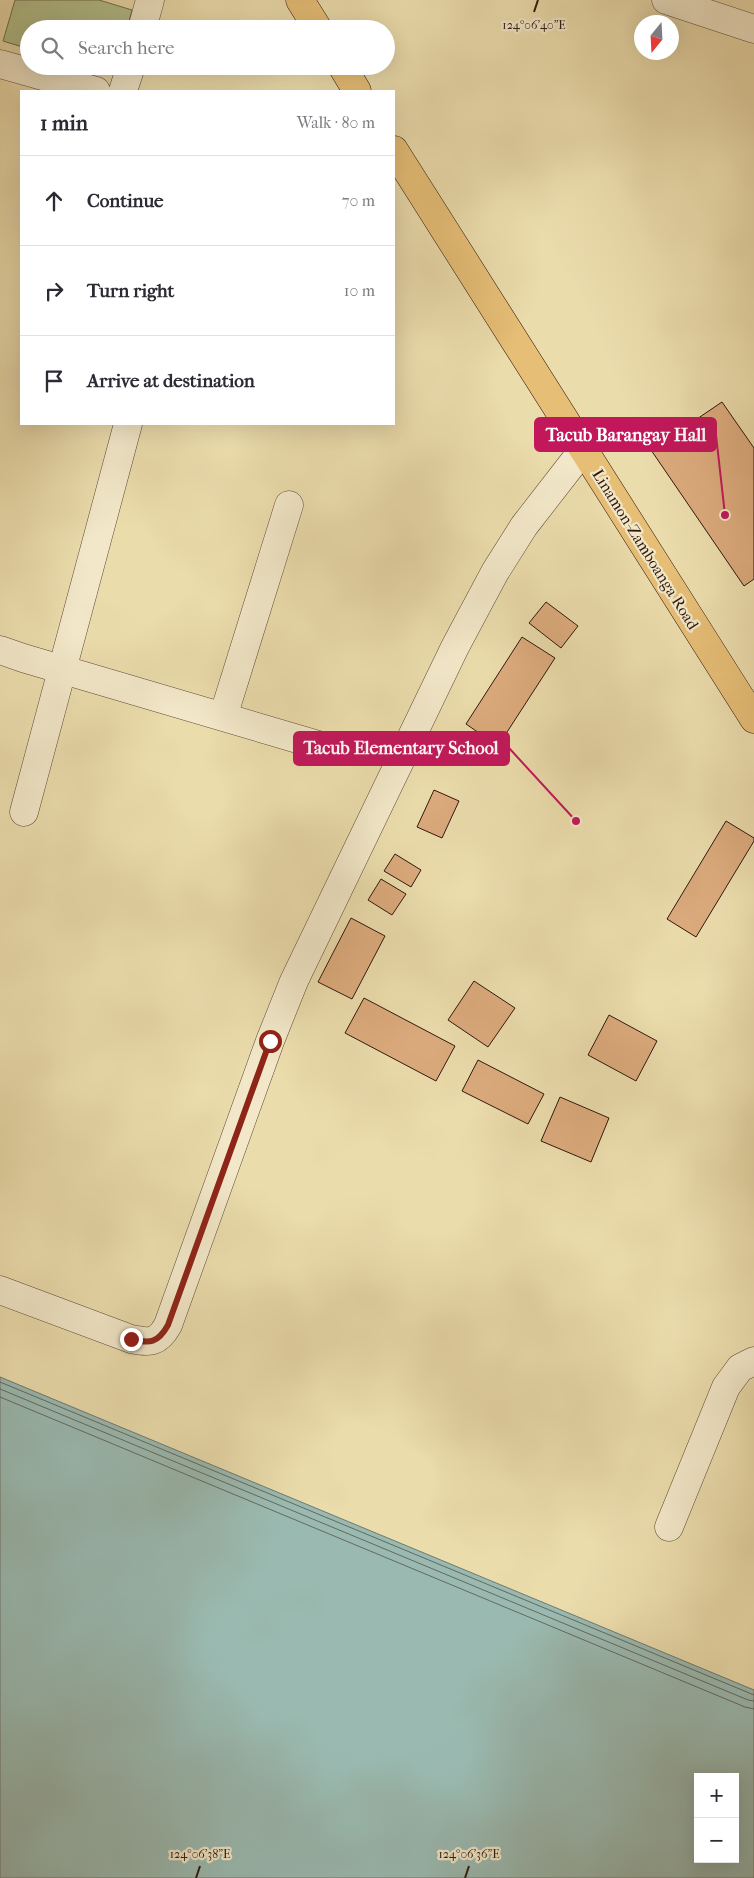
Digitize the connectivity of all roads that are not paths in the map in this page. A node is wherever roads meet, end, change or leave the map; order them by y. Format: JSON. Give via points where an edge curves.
{"nodes":[{"id":1,"x":150,"y":0,"type":"edge"},
{"id":2,"x":300,"y":0,"type":"edge"},
{"id":3,"x":666,"y":0,"type":"edge"},
{"id":4,"x":144,"y":20,"type":"edge"},
{"id":5,"x":312,"y":20,"type":"edge"},
{"id":6,"x":754,"y":29,"type":"edge"},
{"id":7,"x":0,"y":64,"type":"edge"},
{"id":8,"x":20,"y":70,"type":"edge"},
{"id":9,"x":39,"y":75,"type":"edge"},
{"id":10,"x":127,"y":75,"type":"edge"},
{"id":11,"x":347,"y":75,"type":"edge"},
{"id":12,"x":92,"y":90,"type":"edge"},
{"id":13,"x":123,"y":90,"type":"edge"},
{"id":14,"x":356,"y":90,"type":"edge"},
{"id":15,"x":395,"y":152,"type":"edge"},
{"id":16,"x":128,"y":425,"type":"edge"},
{"id":17,"x":583,"y":450,"type":"junction"},
{"id":18,"x":289,"y":505,"type":"dead end"},
{"id":19,"x":0,"y":650,"type":"edge"},
{"id":20,"x":62,"y":670,"type":"junction"},
{"id":21,"x":223,"y":718,"type":"junction"},
{"id":22,"x":754,"y":719,"type":"edge"},
{"id":23,"x":335,"y":750,"type":"dead end"},
{"id":24,"x":24,"y":812,"type":"dead end"},
{"id":25,"x":0,"y":1290,"type":"edge"},
{"id":26,"x":754,"y":1361,"type":"edge"},
{"id":27,"x":669,"y":1527,"type":"dead end"}],
"edges":[{"from":1,"to":4,"type":"street"},
{"from":2,"to":5,"type":"highway"},
{"from":3,"to":6,"type":"street"},
{"from":7,"to":8,"type":"street"},
{"from":9,"to":12,"type":"street"},
{"from":10,"to":13,"type":"street"},
{"from":11,"to":14,"type":"highway"},
{"from":15,"to":17,"type":"highway","name":"Linamon-Zamboanga Road"},
{"from":16,"to":20,"type":"street"},
{"from":17,"to":22,"type":"highway","name":"Linamon-Zamboanga Road"},
{"from":17,"to":25,"type":"street","via":[[524,526],[495,572],[294,981],[163,1334],[144,1342],[131,1339]]},
{"from":18,"to":21,"type":"street"},
{"from":19,"to":20,"type":"street"},
{"from":20,"to":21,"type":"street"},
{"from":20,"to":24,"type":"street"},
{"from":21,"to":23,"type":"street"},
{"from":26,"to":27,"type":"street","via":[[740,1368],[726,1387]]}]}
